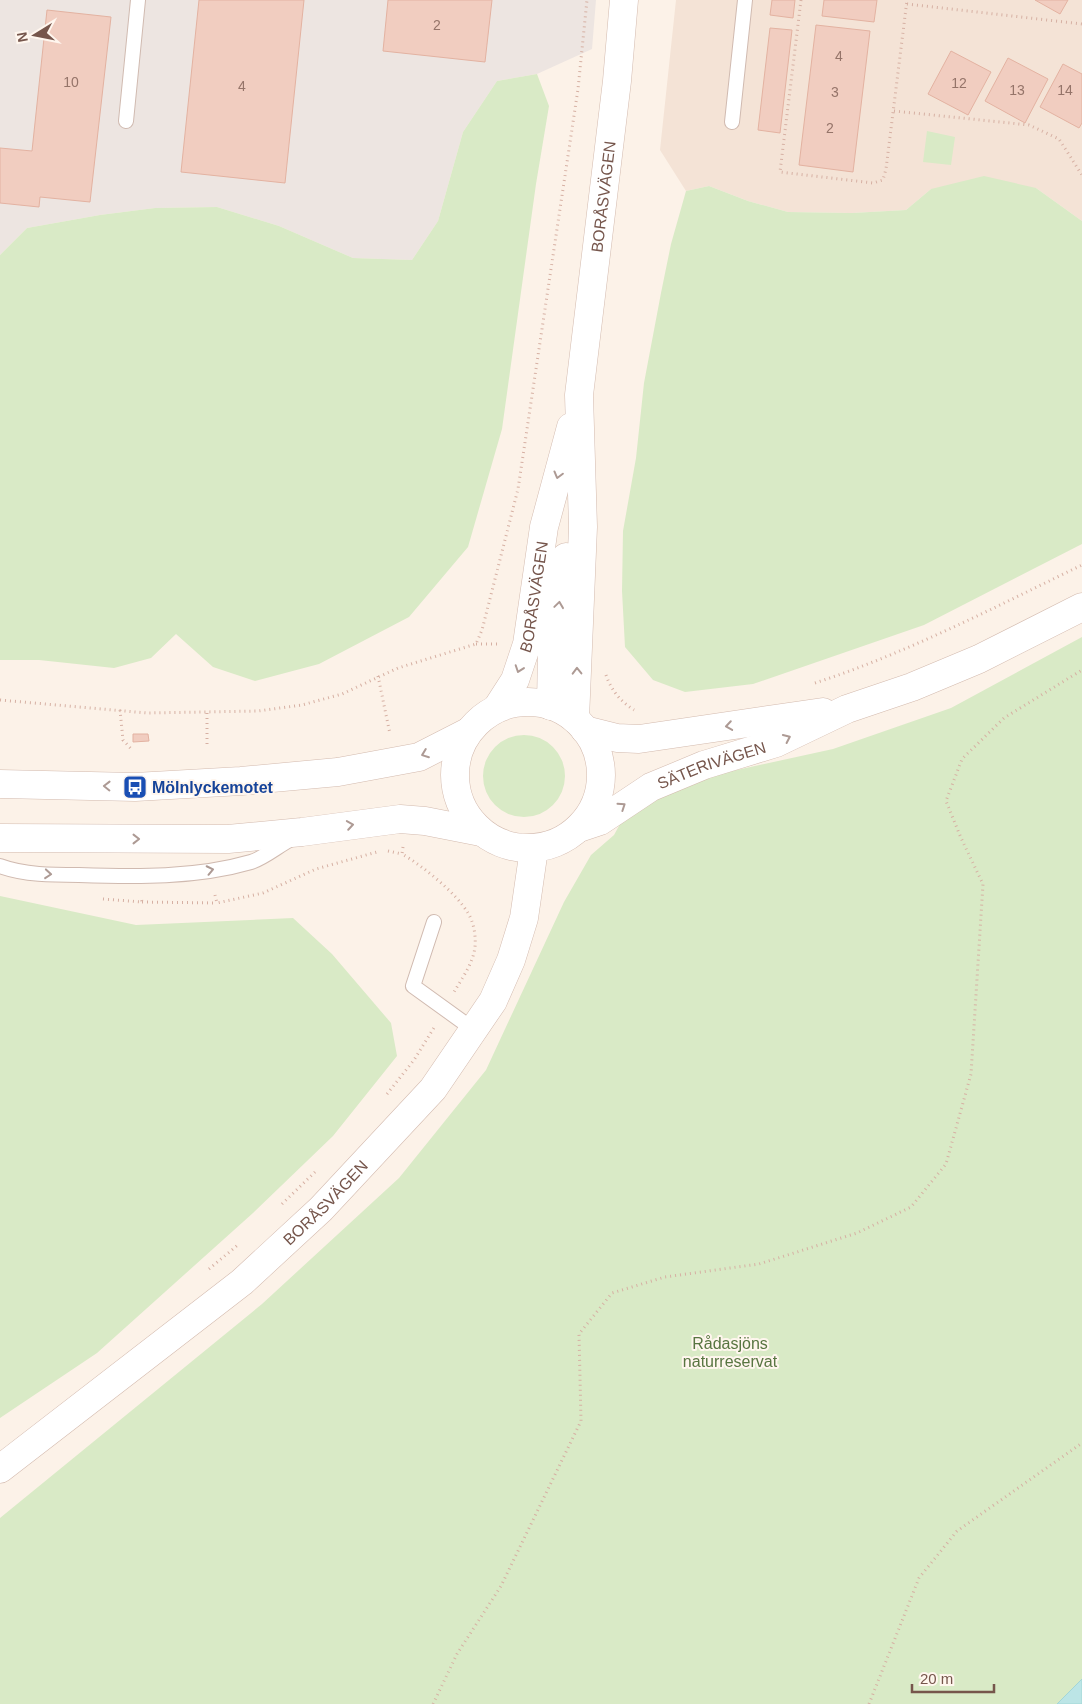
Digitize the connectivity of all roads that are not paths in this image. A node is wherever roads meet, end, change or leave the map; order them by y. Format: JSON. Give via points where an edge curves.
{"nodes":[{"id":1,"x":138,"y":0,"type":"edge"},
{"id":2,"x":624,"y":0,"type":"edge"},
{"id":3,"x":745,"y":0,"type":"edge"},
{"id":4,"x":126,"y":121,"type":"dead end"},
{"id":5,"x":732,"y":122,"type":"dead end"},
{"id":6,"x":579,"y":394,"type":"junction"},
{"id":7,"x":580,"y":474,"type":"junction"},
{"id":8,"x":1082,"y":607,"type":"edge"},
{"id":9,"x":551,"y":706,"type":"junction"},
{"id":10,"x":497,"y":708,"type":"junction"},
{"id":11,"x":847,"y":709,"type":"junction"},
{"id":12,"x":580,"y":724,"type":"junction"},
{"id":13,"x":468,"y":732,"type":"junction"},
{"id":14,"x":0,"y":784,"type":"edge"},
{"id":15,"x":579,"y":828,"type":"junction"},
{"id":16,"x":302,"y":832,"type":"junction"},
{"id":17,"x":481,"y":832,"type":"junction"},
{"id":18,"x":0,"y":838,"type":"edge"},
{"id":19,"x":534,"y":849,"type":"junction"},
{"id":20,"x":0,"y":866,"type":"edge"},
{"id":21,"x":434,"y":922,"type":"dead end"},
{"id":22,"x":474,"y":1030,"type":"junction"},
{"id":23,"x":0,"y":1469,"type":"edge"}],
"edges":[{"from":1,"to":4,"type":"lane"},
{"from":2,"to":6,"type":"street","name":"BORÅSVÄGEN"},
{"from":3,"to":5,"type":"lane"},
{"from":6,"to":7,"type":"street","name":"BORÅSVÄGEN"},
{"from":6,"to":10,"type":"street","name":"BORÅSVÄGEN","one_way":true,"via":[[544,526],[527,644],[515,680]]},
{"from":9,"to":7,"type":"street","name":"BORÅSVÄGEN","one_way":true,"via":[[552,648]]},
{"from":12,"to":7,"type":"street","name":"BORÅSVÄGEN","one_way":true,"via":[[576,652],[583,527]]},
{"from":8,"to":11,"type":"street","name":"SÄTERIVÄGEN","via":[[979,659]]},
{"from":9,"to":10,"type":"street","via":[[524,702]]},
{"from":9,"to":12,"type":"street"},
{"from":10,"to":13,"type":"street","via":[[476,722]]},
{"from":11,"to":12,"type":"street","name":"SÄTERIVÄGEN","one_way":true,"via":[[639,739],[617,738]]},
{"from":15,"to":11,"type":"street","name":"SÄTERIVÄGEN","one_way":true,"via":[[600,822],[651,787],[704,765],[776,743]]},
{"from":12,"to":15,"type":"street","via":[[598,753],[601,780],[594,806]]},
{"from":13,"to":14,"type":"street","one_way":true,"via":[[419,757],[338,772],[135,787]]},
{"from":13,"to":17,"type":"street","via":[[456,757],[455,785],[463,811]]},
{"from":15,"to":19,"type":"street","via":[[558,842]]},
{"from":16,"to":17,"type":"street","one_way":true,"via":[[400,819]]},
{"from":18,"to":16,"type":"street","one_way":true,"via":[[228,839]]},
{"from":20,"to":16,"type":"lane","one_way":true,"via":[[13,871],[65,875],[132,877],[199,872],[253,862]]},
{"from":17,"to":19,"type":"street","via":[[512,847]]},
{"from":19,"to":22,"type":"street","name":"BORÅSVÄGEN","via":[[524,918],[512,960],[494,1001]]},
{"from":21,"to":22,"type":"lane","via":[[413,986]]},
{"from":22,"to":23,"type":"street","name":"BORÅSVÄGEN","via":[[433,1089],[322,1209],[242,1282]]}]}
